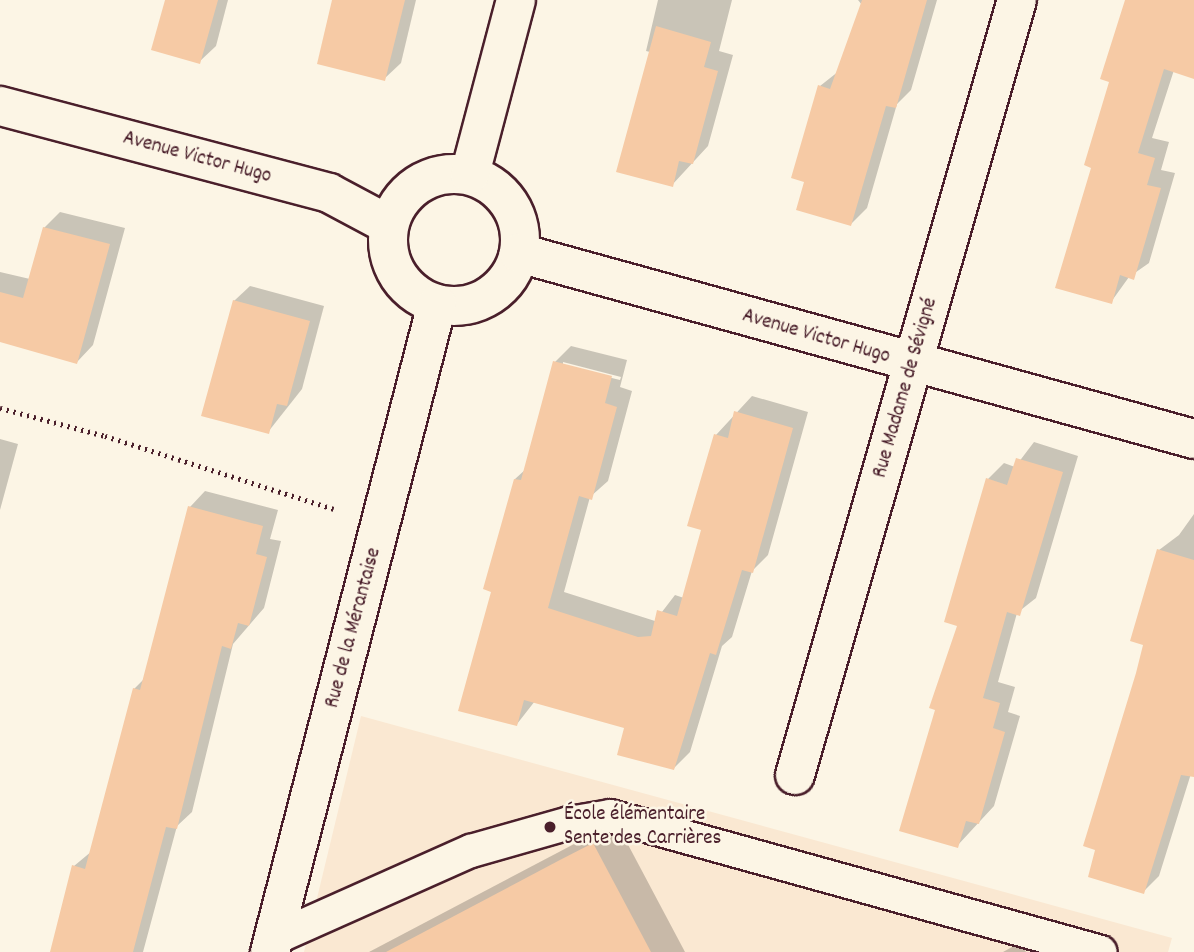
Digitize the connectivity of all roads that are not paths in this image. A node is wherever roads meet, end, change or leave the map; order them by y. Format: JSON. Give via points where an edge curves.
{"nodes":[{"id":1,"x":516,"y":0,"type":"edge"},
{"id":2,"x":1017,"y":0,"type":"edge"},
{"id":3,"x":0,"y":106,"type":"edge"},
{"id":4,"x":470,"y":174,"type":"junction"},
{"id":5,"x":389,"y":225,"type":"junction"},
{"id":6,"x":519,"y":253,"type":"junction"},
{"id":7,"x":437,"y":304,"type":"junction"},
{"id":8,"x":913,"y":364,"type":"junction"},
{"id":9,"x":1194,"y":439,"type":"edge"},
{"id":10,"x":795,"y":775,"type":"dead end"},
{"id":11,"x":271,"y":946,"type":"edge"},
{"id":12,"x":1101,"y":952,"type":"edge"}],
"edges":[{"from":1,"to":4,"type":"street"},
{"from":2,"to":8,"type":"street","name":"Rue Madame de Sévigné"},
{"from":3,"to":5,"type":"street","name":"Avenue Victor Hugo","via":[[329,193]]},
{"from":4,"to":5,"type":"street","via":[[449,173],[410,189]]},
{"from":4,"to":6,"type":"street","via":[[504,196],[521,233]]},
{"from":5,"to":7,"type":"street","via":[[392,265],[418,296]]},
{"from":6,"to":7,"type":"street","via":[[512,274],[489,295],[458,306]]},
{"from":6,"to":8,"type":"street","name":"Avenue Victor Hugo"},
{"from":7,"to":11,"type":"street","name":"Rue de la Mérantaise"},
{"from":8,"to":9,"type":"street","name":"Avenue Victor Hugo"},
{"from":8,"to":10,"type":"street","name":"Rue Madame de Sévigné"},
{"from":11,"to":12,"type":"lane","via":[[471,851],[610,816]]}]}
